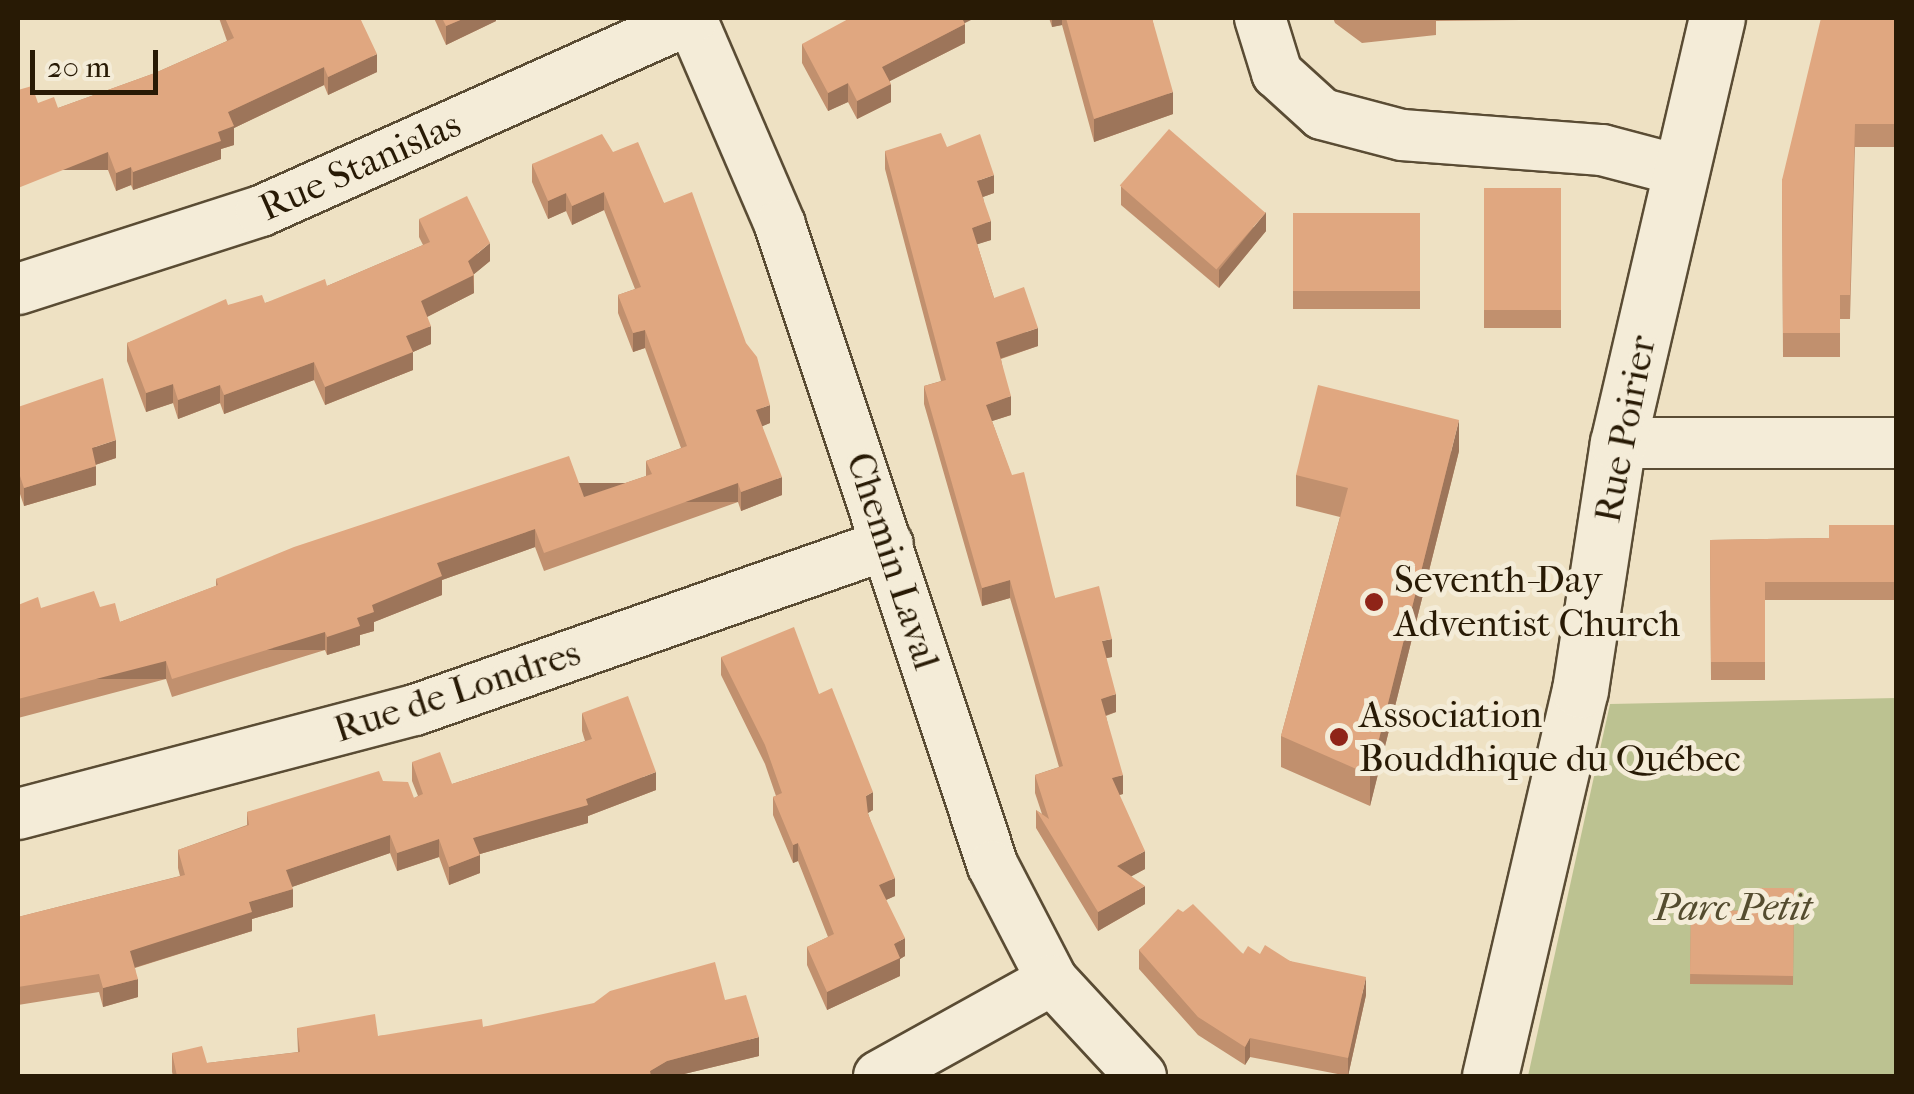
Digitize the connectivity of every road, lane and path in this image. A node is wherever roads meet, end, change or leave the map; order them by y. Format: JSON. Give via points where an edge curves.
{"nodes":[{"id":1,"x":691,"y":18,"type":"edge"},
{"id":2,"x":1260,"y":18,"type":"edge"},
{"id":3,"x":1717,"y":18,"type":"edge"},
{"id":4,"x":1682,"y":171,"type":"junction"},
{"id":5,"x":18,"y":289,"type":"edge"},
{"id":6,"x":1618,"y":443,"type":"junction"},
{"id":7,"x":1896,"y":443,"type":"edge"},
{"id":8,"x":888,"y":544,"type":"junction"},
{"id":9,"x":18,"y":814,"type":"edge"},
{"id":10,"x":1052,"y":980,"type":"junction"},
{"id":11,"x":879,"y":1076,"type":"edge"},
{"id":12,"x":1141,"y":1076,"type":"edge"},
{"id":13,"x":1490,"y":1076,"type":"edge"}],
"edges":[{"from":1,"to":5,"type":"street","name":"Rue Stanislas","via":[[262,211]]},
{"from":1,"to":8,"type":"street","name":"Chemin Laval","via":[[780,225]]},
{"from":2,"to":4,"type":"street","via":[[1277,73],[1322,114],[1402,135],[1602,150]]},
{"from":3,"to":4,"type":"street","name":"Rue Poirier"},
{"from":4,"to":6,"type":"street","name":"Rue Poirier"},
{"from":6,"to":7,"type":"street"},
{"from":6,"to":13,"type":"street","name":"Rue Poirier","via":[[1580,690]]},
{"from":8,"to":9,"type":"street","name":"Rue de Londres","via":[[415,710]]},
{"from":8,"to":10,"type":"street","name":"Chemin Laval","via":[[993,866]]},
{"from":10,"to":11,"type":"street"},
{"from":10,"to":12,"type":"street","name":"Chemin Laval"}]}
